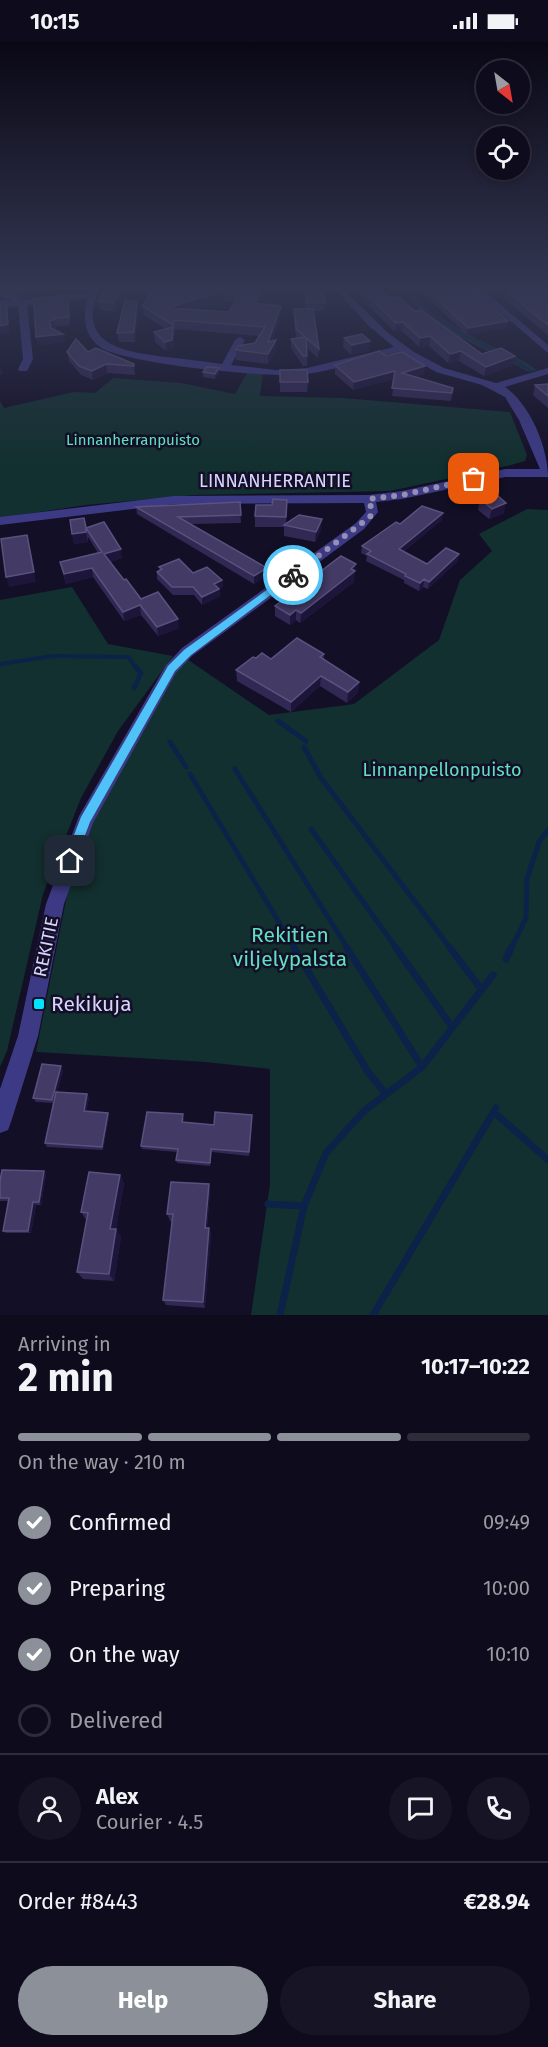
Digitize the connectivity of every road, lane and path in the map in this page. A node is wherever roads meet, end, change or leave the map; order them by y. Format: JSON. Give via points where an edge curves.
{"nodes":[{"id":1,"x":27,"y":347,"type":"edge"},
{"id":2,"x":108,"y":347,"type":"edge"},
{"id":3,"x":236,"y":347,"type":"edge"},
{"id":4,"x":400,"y":348,"type":"joint"},
{"id":5,"x":225,"y":367,"type":"junction"},
{"id":6,"x":23,"y":369,"type":"dead end"},
{"id":7,"x":548,"y":371,"type":"edge"},
{"id":8,"x":495,"y":387,"type":"junction"},
{"id":9,"x":547,"y":473,"type":"edge"},
{"id":10,"x":369,"y":499,"type":"junction"},
{"id":11,"x":0,"y":520,"type":"edge"},
{"id":12,"x":0,"y":1122,"type":"edge"}],
"edges":[{"from":1,"to":6,"type":"street","via":[[28,359]]},
{"from":2,"to":5,"type":"street","via":[[131,356]]},
{"from":3,"to":5,"type":"street"},
{"from":4,"to":5,"type":"street","via":[[300,372],[268,373]]},
{"from":4,"to":8,"type":"street","via":[[442,370]]},
{"from":7,"to":8,"type":"street"},
{"from":8,"to":9,"type":"street","via":[[516,404]]},
{"from":9,"to":10,"type":"street","name":"LINNANHERRANTIE","via":[[506,473]]},
{"from":10,"to":11,"type":"street","name":"LINNANHERRANTIE","via":[[181,499]]},
{"from":10,"to":12,"type":"street","name":"REKITIE","via":[[372,512],[365,521],[187,652],[171,669],[85,820],[55,904],[28,1036]]}]}
